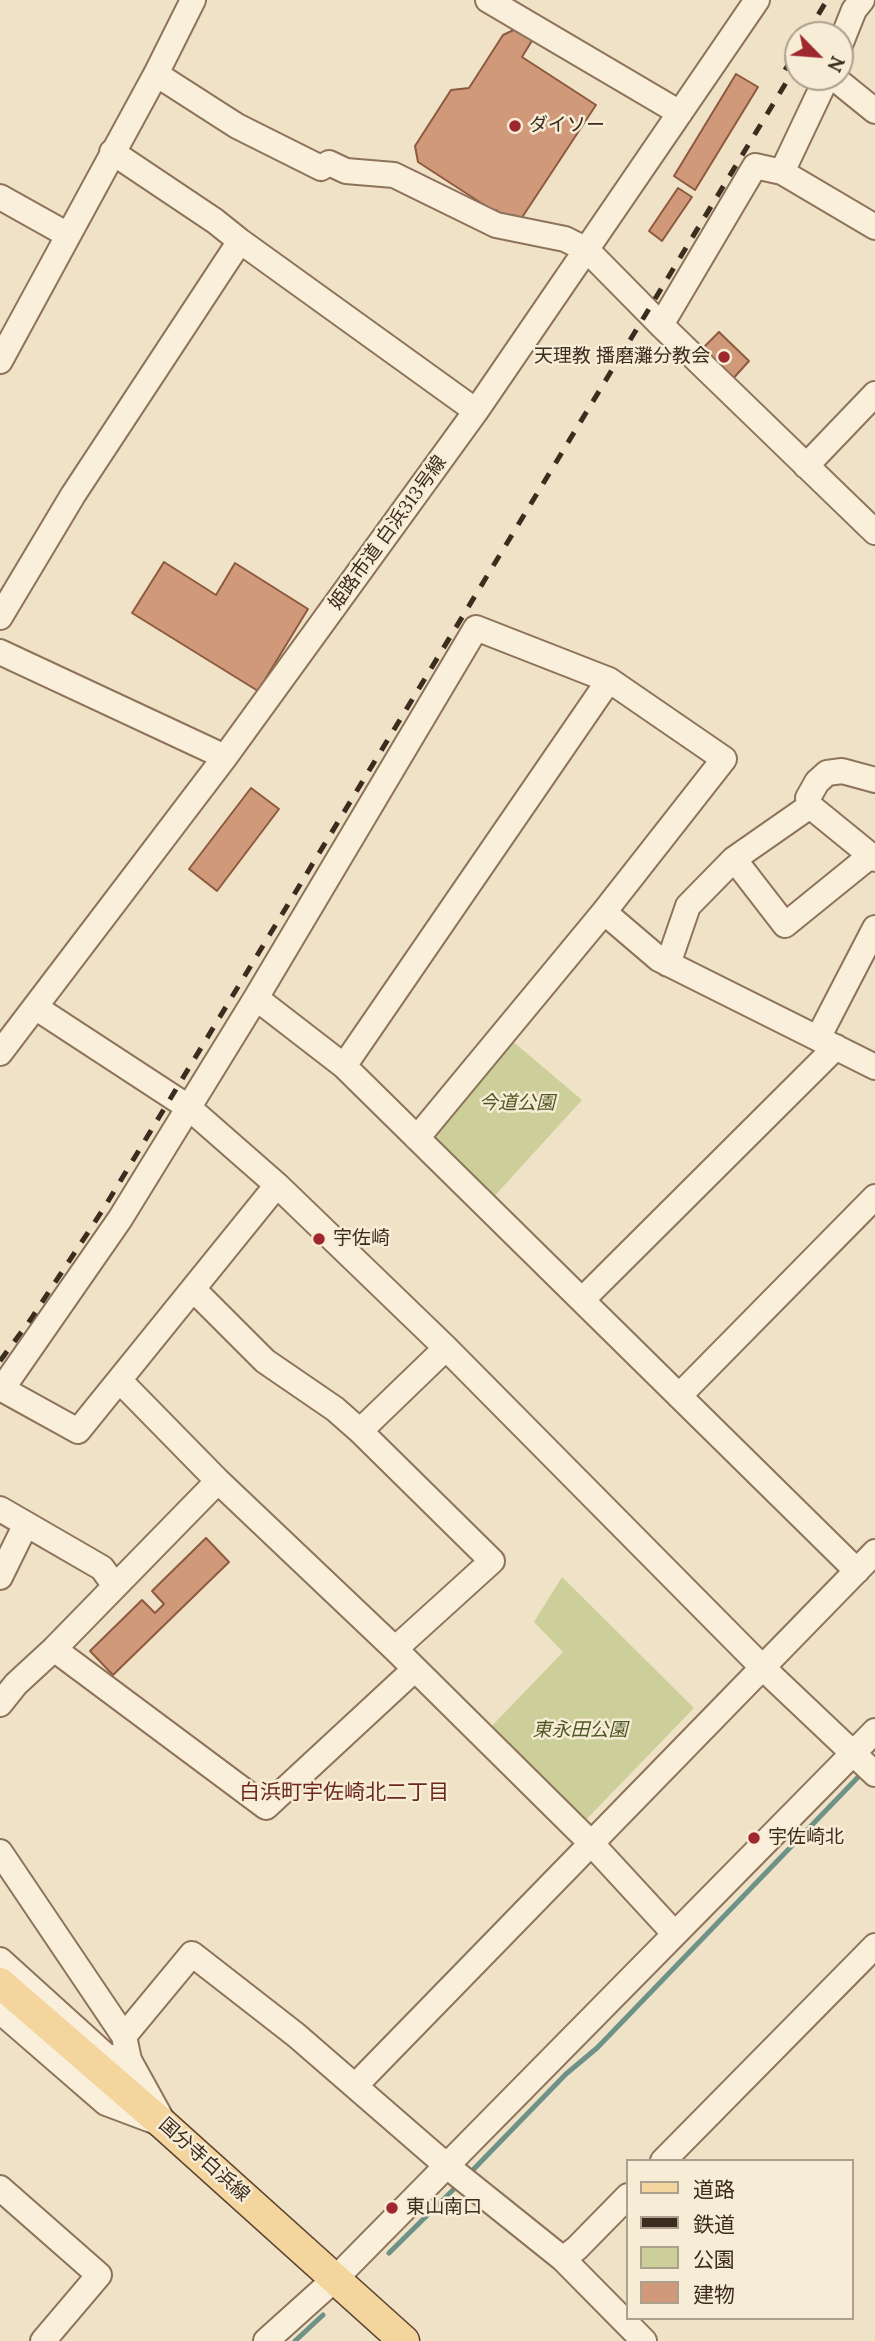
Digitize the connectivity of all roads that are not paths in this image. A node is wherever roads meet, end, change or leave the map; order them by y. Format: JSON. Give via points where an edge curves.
{"nodes":[{"id":1,"x":193,"y":0,"type":"edge"},
{"id":2,"x":488,"y":0,"type":"edge"},
{"id":3,"x":757,"y":0,"type":"edge"},
{"id":4,"x":862,"y":0,"type":"edge"},
{"id":5,"x":850,"y":21,"type":"edge"},
{"id":6,"x":156,"y":74,"type":"junction"},
{"id":7,"x":820,"y":91,"type":"edge"},
{"id":8,"x":850,"y":91,"type":"edge"},
{"id":9,"x":875,"y":111,"type":"edge"},
{"id":10,"x":680,"y":113,"type":"junction"},
{"id":11,"x":112,"y":152,"type":"junction"},
{"id":12,"x":782,"y":172,"type":"junction"},
{"id":13,"x":0,"y":197,"type":"edge"},
{"id":14,"x":875,"y":227,"type":"edge"},
{"id":15,"x":68,"y":235,"type":"junction"},
{"id":16,"x":240,"y":241,"type":"junction"},
{"id":17,"x":587,"y":250,"type":"junction"},
{"id":18,"x":661,"y":325,"type":"junction"},
{"id":19,"x":0,"y":361,"type":"edge"},
{"id":20,"x":875,"y":394,"type":"edge"},
{"id":21,"x":476,"y":411,"type":"junction"},
{"id":22,"x":806,"y":466,"type":"junction"},
{"id":23,"x":875,"y":531,"type":"edge"},
{"id":24,"x":0,"y":617,"type":"edge"},
{"id":25,"x":0,"y":652,"type":"edge"},
{"id":26,"x":610,"y":680,"type":"junction"},
{"id":27,"x":225,"y":757,"type":"junction"},
{"id":28,"x":872,"y":773,"type":"edge"},
{"id":29,"x":810,"y":806,"type":"junction"},
{"id":30,"x":873,"y":858,"type":"edge"},
{"id":31,"x":734,"y":859,"type":"junction"},
{"id":32,"x":604,"y":912,"type":"junction"},
{"id":33,"x":875,"y":928,"type":"edge"},
{"id":34,"x":668,"y":964,"type":"junction"},
{"id":35,"x":256,"y":998,"type":"junction"},
{"id":36,"x":35,"y":1007,"type":"junction"},
{"id":37,"x":827,"y":1043,"type":"junction"},
{"id":38,"x":0,"y":1053,"type":"edge"},
{"id":39,"x":344,"y":1066,"type":"junction"},
{"id":40,"x":875,"y":1067,"type":"edge"},
{"id":41,"x":188,"y":1107,"type":"junction"},
{"id":42,"x":417,"y":1138,"type":"junction"},
{"id":43,"x":277,"y":1185,"type":"junction"},
{"id":44,"x":875,"y":1197,"type":"edge"},
{"id":45,"x":193,"y":1289,"type":"junction"},
{"id":46,"x":582,"y":1300,"type":"junction"},
{"id":47,"x":446,"y":1348,"type":"junction"},
{"id":48,"x":120,"y":1381,"type":"junction"},
{"id":49,"x":679,"y":1396,"type":"junction"},
{"id":50,"x":360,"y":1431,"type":"junction"},
{"id":51,"x":218,"y":1481,"type":"junction"},
{"id":52,"x":0,"y":1509,"type":"edge"},
{"id":53,"x":26,"y":1524,"type":"junction"},
{"id":54,"x":875,"y":1552,"type":"edge"},
{"id":55,"x":857,"y":1571,"type":"junction"},
{"id":56,"x":0,"y":1577,"type":"edge"},
{"id":57,"x":115,"y":1586,"type":"junction"},
{"id":58,"x":54,"y":1649,"type":"junction"},
{"id":59,"x":395,"y":1649,"type":"junction"},
{"id":60,"x":762,"y":1667,"type":"junction"},
{"id":61,"x":415,"y":1669,"type":"junction"},
{"id":62,"x":0,"y":1704,"type":"edge"},
{"id":63,"x":875,"y":1731,"type":"edge"},
{"id":64,"x":853,"y":1754,"type":"junction"},
{"id":65,"x":875,"y":1774,"type":"edge"},
{"id":66,"x":591,"y":1843,"type":"junction"},
{"id":67,"x":0,"y":1852,"type":"edge"},
{"id":68,"x":674,"y":1933,"type":"junction"},
{"id":69,"x":875,"y":1946,"type":"edge"},
{"id":70,"x":0,"y":1960,"type":"edge"},
{"id":71,"x":0,"y":1983,"type":"edge"},
{"id":72,"x":0,"y":2011,"type":"edge"},
{"id":73,"x":124,"y":2036,"type":"junction"},
{"id":74,"x":129,"y":2060,"type":"junction"},
{"id":75,"x":356,"y":2085,"type":"junction"},
{"id":76,"x":164,"y":2125,"type":"junction"},
{"id":77,"x":665,"y":2159,"type":"edge"},
{"id":78,"x":447,"y":2166,"type":"junction"},
{"id":79,"x":1,"y":2192,"type":"edge"},
{"id":80,"x":626,"y":2198,"type":"edge"},
{"id":81,"x":563,"y":2259,"type":"junction"},
{"id":82,"x":336,"y":2278,"type":"junction"},
{"id":83,"x":271,"y":2340,"type":"edge"},
{"id":84,"x":43,"y":2341,"type":"edge"},
{"id":85,"x":404,"y":2341,"type":"edge"},
{"id":86,"x":644,"y":2341,"type":"edge"}],
"edges":[{"from":1,"to":6,"type":"street"},
{"from":2,"to":10,"type":"street"},
{"from":3,"to":10,"type":"street","name":"姫路市道 白浜313号線"},
{"from":4,"to":5,"type":"street"},
{"from":6,"to":11,"type":"street"},
{"from":6,"to":17,"type":"street","via":[[237,126],[321,168],[329,163],[346,172],[394,176],[496,225],[565,239]]},
{"from":7,"to":12,"type":"street"},
{"from":8,"to":9,"type":"street"},
{"from":10,"to":17,"type":"street","name":"姫路市道 白浜313号線"},
{"from":11,"to":15,"type":"street"},
{"from":11,"to":16,"type":"street"},
{"from":12,"to":14,"type":"street"},
{"from":12,"to":18,"type":"street","via":[[755,166]]},
{"from":13,"to":15,"type":"street"},
{"from":15,"to":19,"type":"street"},
{"from":16,"to":21,"type":"street"},
{"from":16,"to":24,"type":"street","via":[[73,495]]},
{"from":17,"to":18,"type":"street"},
{"from":17,"to":21,"type":"street","name":"姫路市道 白浜313号線"},
{"from":18,"to":22,"type":"street"},
{"from":20,"to":22,"type":"street"},
{"from":21,"to":27,"type":"street","name":"姫路市道 白浜313号線"},
{"from":22,"to":23,"type":"street"},
{"from":25,"to":27,"type":"street"},
{"from":26,"to":32,"type":"street","via":[[724,759]]},
{"from":26,"to":35,"type":"street","via":[[476,628]]},
{"from":26,"to":39,"type":"street"},
{"from":27,"to":36,"type":"street","name":"姫路市道 白浜313号線"},
{"from":28,"to":29,"type":"street","via":[[827,773],[808,798]]},
{"from":29,"to":30,"type":"street"},
{"from":29,"to":31,"type":"street"},
{"from":30,"to":31,"type":"street","via":[[785,925]]},
{"from":31,"to":34,"type":"street","via":[[688,906]]},
{"from":32,"to":34,"type":"street"},
{"from":32,"to":42,"type":"street"},
{"from":33,"to":37,"type":"street"},
{"from":34,"to":37,"type":"street"},
{"from":35,"to":39,"type":"street"},
{"from":35,"to":41,"type":"street"},
{"from":36,"to":38,"type":"street","name":"姫路市道 白浜313号線"},
{"from":36,"to":41,"type":"street"},
{"from":37,"to":40,"type":"street"},
{"from":37,"to":46,"type":"street"},
{"from":39,"to":42,"type":"street"},
{"from":41,"to":43,"type":"street"},
{"from":41,"to":48,"type":"street","via":[[112,1231],[2,1389],[78,1431]]},
{"from":42,"to":46,"type":"street"},
{"from":43,"to":45,"type":"street"},
{"from":43,"to":47,"type":"street"},
{"from":44,"to":49,"type":"street"},
{"from":45,"to":48,"type":"street"},
{"from":45,"to":50,"type":"street","via":[[265,1361]]},
{"from":46,"to":49,"type":"street"},
{"from":47,"to":50,"type":"street"},
{"from":47,"to":60,"type":"street"},
{"from":48,"to":51,"type":"street"},
{"from":49,"to":55,"type":"street"},
{"from":50,"to":59,"type":"street","via":[[492,1561]]},
{"from":51,"to":57,"type":"street"},
{"from":51,"to":59,"type":"street"},
{"from":52,"to":53,"type":"street"},
{"from":53,"to":56,"type":"street"},
{"from":53,"to":57,"type":"street","via":[[102,1568]]},
{"from":54,"to":55,"type":"street"},
{"from":55,"to":60,"type":"street"},
{"from":57,"to":58,"type":"street"},
{"from":58,"to":61,"type":"street","via":[[266,1807]]},
{"from":58,"to":62,"type":"street"},
{"from":59,"to":61,"type":"street"},
{"from":60,"to":64,"type":"street"},
{"from":60,"to":66,"type":"street"},
{"from":61,"to":66,"type":"street"},
{"from":63,"to":64,"type":"street"},
{"from":64,"to":65,"type":"street"},
{"from":64,"to":68,"type":"street"},
{"from":66,"to":68,"type":"street"},
{"from":66,"to":75,"type":"street"},
{"from":67,"to":73,"type":"street"},
{"from":68,"to":78,"type":"street"},
{"from":69,"to":77,"type":"street"},
{"from":70,"to":74,"type":"street","via":[[106,2056]]},
{"from":71,"to":76,"type":"main road","name":"国分寺白浜線"},
{"from":72,"to":76,"type":"street","via":[[106,2103]]},
{"from":73,"to":74,"type":"street"},
{"from":73,"to":75,"type":"street","via":[[192,1954]]},
{"from":74,"to":76,"type":"street"},
{"from":75,"to":78,"type":"street"},
{"from":76,"to":82,"type":"main road","name":"国分寺白浜線"},
{"from":78,"to":81,"type":"street"},
{"from":78,"to":82,"type":"street"},
{"from":79,"to":84,"type":"street","via":[[99,2275]]},
{"from":80,"to":81,"type":"street"},
{"from":81,"to":86,"type":"street"},
{"from":82,"to":83,"type":"street"},
{"from":82,"to":85,"type":"main road","name":"国分寺白浜線"}]}
